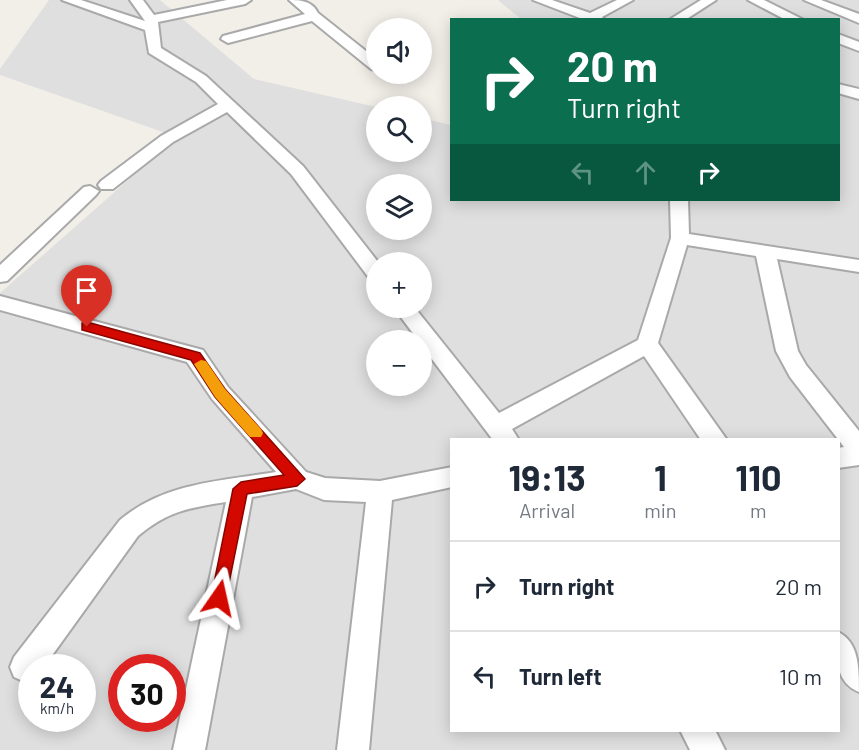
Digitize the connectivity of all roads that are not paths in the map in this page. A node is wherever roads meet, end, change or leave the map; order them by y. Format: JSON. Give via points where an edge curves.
{"nodes":[{"id":1,"x":68,"y":0,"type":"edge"},
{"id":2,"x":136,"y":0,"type":"edge"},
{"id":3,"x":245,"y":0,"type":"edge"},
{"id":4,"x":295,"y":0,"type":"edge"},
{"id":5,"x":539,"y":0,"type":"edge"},
{"id":6,"x":627,"y":0,"type":"edge"},
{"id":7,"x":710,"y":0,"type":"edge"},
{"id":8,"x":754,"y":0,"type":"edge"},
{"id":9,"x":810,"y":0,"type":"edge"},
{"id":10,"x":312,"y":15,"type":"junction"},
{"id":11,"x":595,"y":18,"type":"edge"},
{"id":12,"x":678,"y":18,"type":"edge"},
{"id":13,"x":794,"y":18,"type":"edge"},
{"id":14,"x":859,"y":19,"type":"edge"},
{"id":15,"x":152,"y":24,"type":"junction"},
{"id":16,"x":228,"y":39,"type":"dead end"},
{"id":17,"x":840,"y":39,"type":"edge"},
{"id":18,"x":859,"y":47,"type":"edge"},
{"id":19,"x":366,"y":58,"type":"edge"},
{"id":20,"x":840,"y":89,"type":"edge"},
{"id":21,"x":859,"y":94,"type":"edge"},
{"id":22,"x":227,"y":105,"type":"junction"},
{"id":23,"x":679,"y":201,"type":"edge"},
{"id":24,"x":680,"y":238,"type":"junction"},
{"id":25,"x":765,"y":251,"type":"junction"},
{"id":26,"x":366,"y":260,"type":"edge"},
{"id":27,"x":859,"y":266,"type":"edge"},
{"id":28,"x":0,"y":276,"type":"edge"},
{"id":29,"x":0,"y":303,"type":"edge"},
{"id":30,"x":412,"y":318,"type":"edge"},
{"id":31,"x":647,"y":344,"type":"junction"},
{"id":32,"x":502,"y":433,"type":"edge"},
{"id":33,"x":714,"y":438,"type":"edge"},
{"id":34,"x":859,"y":448,"type":"edge"},
{"id":35,"x":859,"y":455,"type":"edge"},
{"id":36,"x":840,"y":458,"type":"edge"},
{"id":37,"x":450,"y":477,"type":"edge"},
{"id":38,"x":297,"y":479,"type":"junction"},
{"id":39,"x":241,"y":489,"type":"junction"},
{"id":40,"x":380,"y":492,"type":"junction"},
{"id":41,"x":840,"y":649,"type":"edge"},
{"id":42,"x":35,"y":654,"type":"edge"},
{"id":43,"x":859,"y":677,"type":"edge"},
{"id":44,"x":697,"y":732,"type":"edge"},
{"id":45,"x":189,"y":750,"type":"edge"},
{"id":46,"x":353,"y":750,"type":"edge"},
{"id":47,"x":709,"y":750,"type":"edge"}],
"edges":[{"from":1,"to":15,"type":"street"},
{"from":2,"to":15,"type":"street"},
{"from":3,"to":15,"type":"street"},
{"from":4,"to":10,"type":"street"},
{"from":5,"to":11,"type":"street"},
{"from":6,"to":11,"type":"street"},
{"from":7,"to":12,"type":"street"},
{"from":8,"to":13,"type":"street"},
{"from":9,"to":14,"type":"street"},
{"from":10,"to":16,"type":"street"},
{"from":10,"to":19,"type":"street"},
{"from":15,"to":22,"type":"street","via":[[154,50],[201,79]]},
{"from":17,"to":18,"type":"street"},
{"from":20,"to":21,"type":"street"},
{"from":22,"to":26,"type":"street","via":[[297,170]]},
{"from":22,"to":28,"type":"street","via":[[167,140],[98,188]]},
{"from":23,"to":24,"type":"street"},
{"from":24,"to":25,"type":"street"},
{"from":24,"to":31,"type":"street"},
{"from":25,"to":27,"type":"street"},
{"from":25,"to":34,"type":"street","via":[[787,351],[798,371]]},
{"from":29,"to":38,"type":"street","via":[[195,356],[225,400]]},
{"from":30,"to":32,"type":"street"},
{"from":31,"to":32,"type":"street"},
{"from":31,"to":33,"type":"street"},
{"from":35,"to":36,"type":"street"},
{"from":37,"to":40,"type":"street"},
{"from":38,"to":39,"type":"street"},
{"from":38,"to":40,"type":"street","via":[[324,489]]},
{"from":39,"to":42,"type":"street","via":[[177,499],[148,512],[129,528]]},
{"from":39,"to":45,"type":"street"},
{"from":40,"to":46,"type":"street"},
{"from":41,"to":43,"type":"street"},
{"from":44,"to":47,"type":"street"}]}
